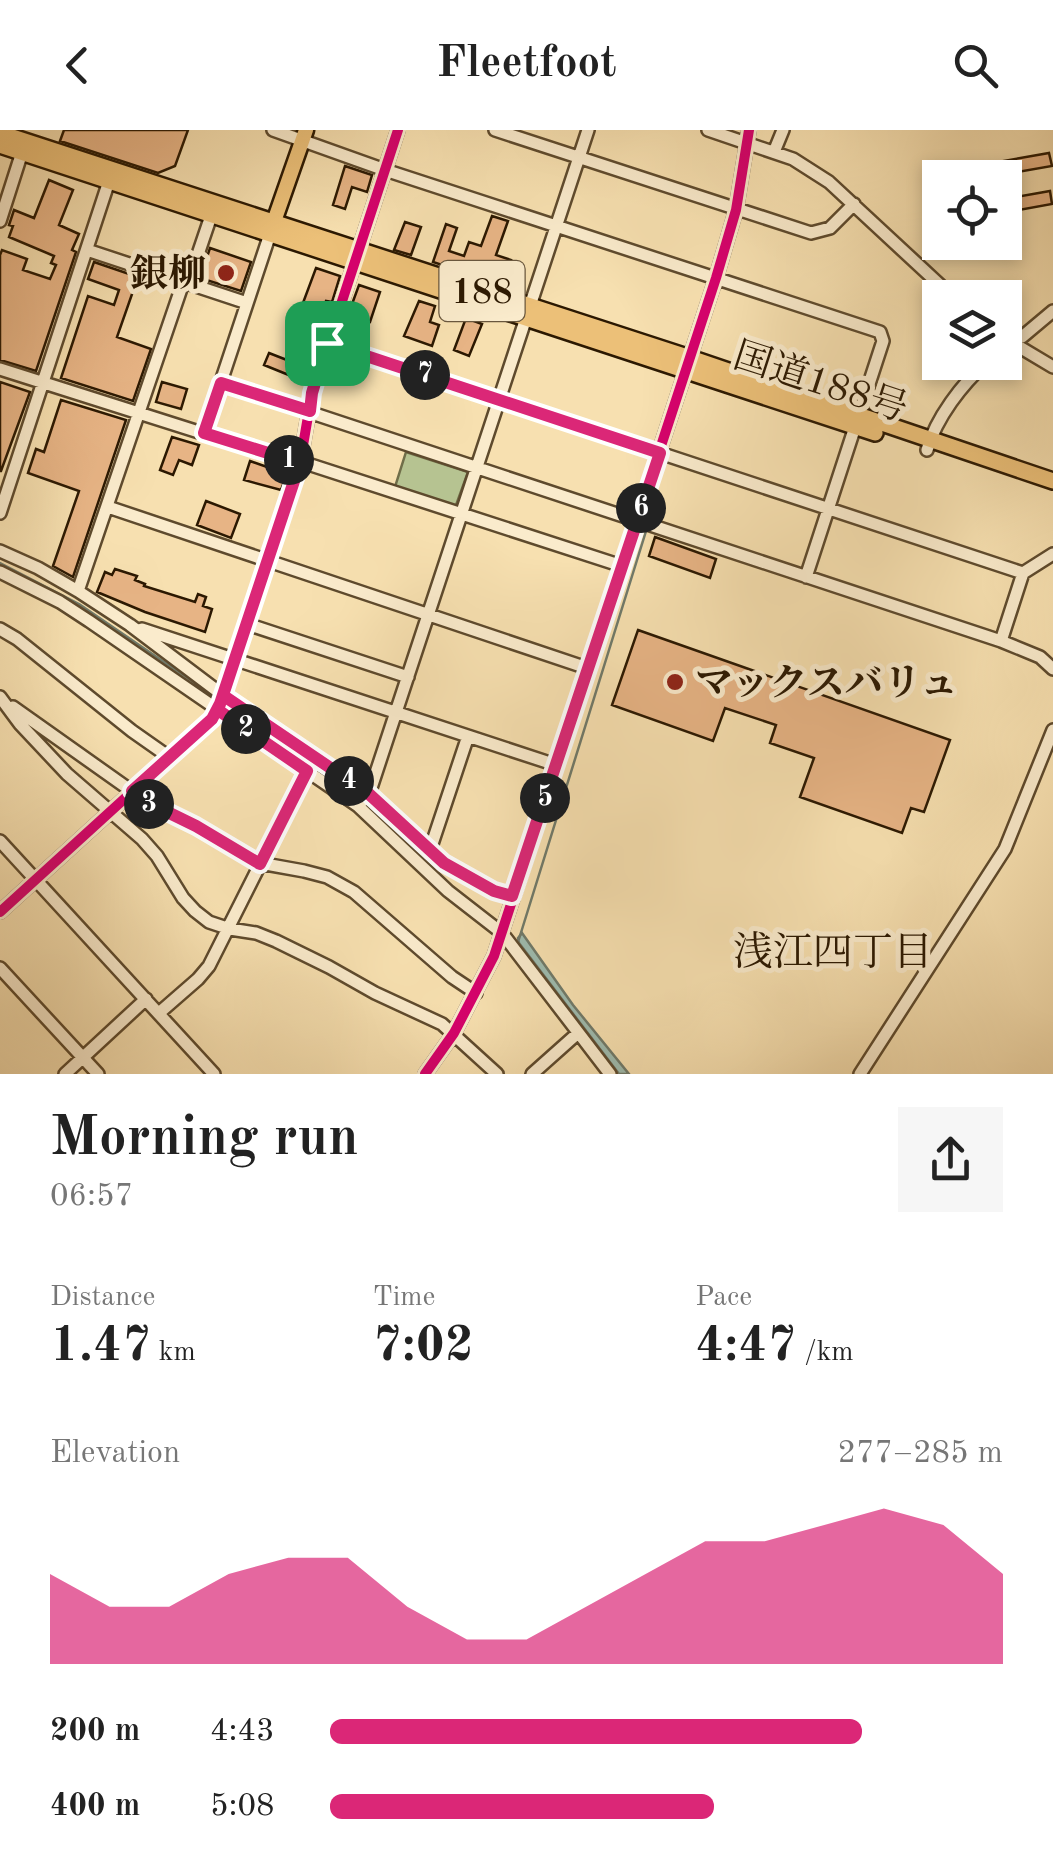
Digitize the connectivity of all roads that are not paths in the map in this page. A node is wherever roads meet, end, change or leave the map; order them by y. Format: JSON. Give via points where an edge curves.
{"nodes":[{"id":1,"x":272,"y":130,"type":"edge"},
{"id":2,"x":398,"y":130,"type":"edge"},
{"id":3,"x":495,"y":130,"type":"edge"},
{"id":4,"x":588,"y":130,"type":"edge"},
{"id":5,"x":708,"y":130,"type":"edge"},
{"id":6,"x":782,"y":130,"type":"edge"},
{"id":7,"x":0,"y":133,"type":"edge"},
{"id":8,"x":304,"y":135,"type":"edge"},
{"id":9,"x":749,"y":136,"type":"edge"},
{"id":10,"x":0,"y":145,"type":"edge"},
{"id":11,"x":24,"y":147,"type":"junction"},
{"id":12,"x":774,"y":152,"type":"junction"},
{"id":13,"x":579,"y":158,"type":"junction"},
{"id":14,"x":385,"y":170,"type":"junction"},
{"id":15,"x":111,"y":176,"type":"junction"},
{"id":16,"x":854,"y":204,"type":"junction"},
{"id":17,"x":214,"y":209,"type":"junction"},
{"id":18,"x":736,"y":210,"type":"junction"},
{"id":19,"x":0,"y":221,"type":"edge"},
{"id":20,"x":557,"y":226,"type":"junction"},
{"id":21,"x":272,"y":228,"type":"junction"},
{"id":22,"x":87,"y":250,"type":"junction"},
{"id":23,"x":356,"y":256,"type":"junction"},
{"id":24,"x":716,"y":278,"type":"junction"},
{"id":25,"x":935,"y":280,"type":"edge"},
{"id":26,"x":183,"y":283,"type":"junction"},
{"id":27,"x":247,"y":303,"type":"junction"},
{"id":28,"x":1053,"y":311,"type":"edge"},
{"id":29,"x":528,"y":312,"type":"junction"},
{"id":30,"x":1022,"y":338,"type":"edge"},
{"id":31,"x":327,"y":343,"type":"junction"},
{"id":32,"x":1022,"y":349,"type":"edge"},
{"id":33,"x":688,"y":365,"type":"junction"},
{"id":34,"x":1053,"y":367,"type":"edge"},
{"id":35,"x":0,"y":368,"type":"edge"},
{"id":36,"x":972,"y":380,"type":"edge"},
{"id":37,"x":44,"y":382,"type":"junction"},
{"id":38,"x":221,"y":383,"type":"junction"},
{"id":39,"x":499,"y":400,"type":"junction"},
{"id":40,"x":310,"y":411,"type":"junction"},
{"id":41,"x":139,"y":414,"type":"junction"},
{"id":42,"x":857,"y":421,"type":"junction"},
{"id":43,"x":204,"y":433,"type":"junction"},
{"id":44,"x":928,"y":445,"type":"junction"},
{"id":45,"x":660,"y":453,"type":"junction"},
{"id":46,"x":300,"y":463,"type":"junction"},
{"id":47,"x":477,"y":468,"type":"junction"},
{"id":48,"x":1053,"y":481,"type":"edge"},
{"id":49,"x":1053,"y":491,"type":"edge"},
{"id":50,"x":108,"y":507,"type":"junction"},
{"id":51,"x":828,"y":507,"type":"junction"},
{"id":52,"x":0,"y":514,"type":"edge"},
{"id":53,"x":462,"y":514,"type":"junction"},
{"id":54,"x":636,"y":521,"type":"junction"},
{"id":55,"x":0,"y":551,"type":"edge"},
{"id":56,"x":1053,"y":554,"type":"edge"},
{"id":57,"x":269,"y":561,"type":"junction"},
{"id":58,"x":622,"y":566,"type":"junction"},
{"id":59,"x":0,"y":572,"type":"edge"},
{"id":60,"x":1023,"y":573,"type":"junction"},
{"id":61,"x":806,"y":577,"type":"junction"},
{"id":62,"x":78,"y":591,"type":"junction"},
{"id":63,"x":428,"y":613,"type":"junction"},
{"id":64,"x":247,"y":624,"type":"junction"},
{"id":65,"x":130,"y":626,"type":"junction"},
{"id":66,"x":0,"y":630,"type":"edge"},
{"id":67,"x":1000,"y":641,"type":"junction"},
{"id":68,"x":235,"y":660,"type":"junction"},
{"id":69,"x":587,"y":668,"type":"junction"},
{"id":70,"x":1053,"y":668,"type":"edge"},
{"id":71,"x":408,"y":676,"type":"junction"},
{"id":72,"x":224,"y":696,"type":"junction"},
{"id":73,"x":1,"y":698,"type":"edge"},
{"id":74,"x":218,"y":710,"type":"junction"},
{"id":75,"x":396,"y":712,"type":"junction"},
{"id":76,"x":1053,"y":730,"type":"edge"},
{"id":77,"x":468,"y":736,"type":"junction"},
{"id":78,"x":169,"y":758,"type":"junction"},
{"id":79,"x":556,"y":765,"type":"junction"},
{"id":80,"x":307,"y":771,"type":"junction"},
{"id":81,"x":132,"y":791,"type":"junction"},
{"id":82,"x":369,"y":794,"type":"junction"},
{"id":83,"x":358,"y":806,"type":"junction"},
{"id":84,"x":110,"y":812,"type":"junction"},
{"id":85,"x":0,"y":841,"type":"edge"},
{"id":86,"x":430,"y":850,"type":"junction"},
{"id":87,"x":260,"y":864,"type":"junction"},
{"id":88,"x":36,"y":880,"type":"junction"},
{"id":89,"x":512,"y":896,"type":"junction"},
{"id":90,"x":0,"y":912,"type":"edge"},
{"id":91,"x":230,"y":929,"type":"junction"},
{"id":92,"x":502,"y":933,"type":"junction"},
{"id":93,"x":0,"y":968,"type":"edge"},
{"id":94,"x":476,"y":993,"type":"junction"},
{"id":95,"x":146,"y":999,"type":"junction"},
{"id":96,"x":159,"y":1013,"type":"junction"},
{"id":97,"x":578,"y":1032,"type":"junction"},
{"id":98,"x":454,"y":1033,"type":"junction"},
{"id":99,"x":82,"y":1058,"type":"junction"},
{"id":100,"x":64,"y":1074,"type":"edge"},
{"id":101,"x":98,"y":1074,"type":"edge"},
{"id":102,"x":214,"y":1074,"type":"edge"},
{"id":103,"x":425,"y":1074,"type":"edge"},
{"id":104,"x":497,"y":1074,"type":"edge"},
{"id":105,"x":532,"y":1074,"type":"edge"},
{"id":106,"x":610,"y":1074,"type":"edge"},
{"id":107,"x":860,"y":1074,"type":"edge"}],
"edges":[{"from":1,"to":8,"type":"street"},
{"from":2,"to":14,"type":"street"},
{"from":3,"to":13,"type":"street"},
{"from":4,"to":13,"type":"street"},
{"from":5,"to":9,"type":"street"},
{"from":6,"to":12,"type":"street"},
{"from":7,"to":11,"type":"highway","name":"国道188号","number":"188"},
{"from":8,"to":14,"type":"street"},
{"from":8,"to":21,"type":"main road"},
{"from":9,"to":12,"type":"street"},
{"from":9,"to":18,"type":"street"},
{"from":10,"to":11,"type":"highway","name":"国道188号","number":"188"},
{"from":11,"to":15,"type":"highway","name":"国道188号","number":"188"},
{"from":11,"to":19,"type":"street"},
{"from":12,"to":16,"type":"street","via":[[793,158]]},
{"from":13,"to":18,"type":"street"},
{"from":13,"to":20,"type":"street"},
{"from":14,"to":20,"type":"street"},
{"from":14,"to":23,"type":"street"},
{"from":15,"to":17,"type":"highway","name":"国道188号","number":"188"},
{"from":15,"to":22,"type":"street"},
{"from":16,"to":18,"type":"street","via":[[816,233]]},
{"from":16,"to":25,"type":"street"},
{"from":17,"to":21,"type":"highway","name":"国道188号","number":"188"},
{"from":17,"to":26,"type":"street"},
{"from":18,"to":24,"type":"street"},
{"from":20,"to":24,"type":"street"},
{"from":20,"to":29,"type":"street"},
{"from":21,"to":23,"type":"highway","name":"国道188号","number":"188"},
{"from":21,"to":27,"type":"street"},
{"from":22,"to":26,"type":"street"},
{"from":22,"to":37,"type":"street"},
{"from":23,"to":29,"type":"highway","name":"国道188号","number":"188"},
{"from":23,"to":31,"type":"street"},
{"from":24,"to":33,"type":"street"},
{"from":24,"to":42,"type":"street","via":[[880,332],[883,342]]},
{"from":26,"to":27,"type":"street"},
{"from":26,"to":41,"type":"street"},
{"from":27,"to":38,"type":"street"},
{"from":28,"to":30,"type":"street"},
{"from":29,"to":33,"type":"highway","name":"国道188号","number":"188"},
{"from":29,"to":39,"type":"street"},
{"from":31,"to":39,"type":"street"},
{"from":31,"to":40,"type":"street"},
{"from":32,"to":34,"type":"street"},
{"from":33,"to":42,"type":"highway","name":"国道188号","number":"188"},
{"from":33,"to":45,"type":"street"},
{"from":35,"to":37,"type":"street"},
{"from":36,"to":44,"type":"street"},
{"from":37,"to":41,"type":"street"},
{"from":37,"to":52,"type":"street"},
{"from":38,"to":40,"type":"street"},
{"from":38,"to":43,"type":"street"},
{"from":39,"to":45,"type":"street"},
{"from":39,"to":47,"type":"street"},
{"from":40,"to":46,"type":"street"},
{"from":40,"to":47,"type":"street"},
{"from":41,"to":43,"type":"street"},
{"from":41,"to":50,"type":"street"},
{"from":42,"to":44,"type":"highway","name":"国道188号","number":"188"},
{"from":42,"to":51,"type":"street"},
{"from":43,"to":46,"type":"street"},
{"from":44,"to":48,"type":"highway","name":"国道188号","number":"188"},
{"from":44,"to":49,"type":"highway","name":"国道188号","number":"188"},
{"from":45,"to":51,"type":"street"},
{"from":45,"to":54,"type":"street"},
{"from":46,"to":53,"type":"street"},
{"from":46,"to":57,"type":"street"},
{"from":47,"to":53,"type":"street"},
{"from":47,"to":54,"type":"street"},
{"from":50,"to":57,"type":"street"},
{"from":50,"to":62,"type":"street"},
{"from":51,"to":60,"type":"street"},
{"from":51,"to":61,"type":"street"},
{"from":53,"to":58,"type":"street"},
{"from":53,"to":63,"type":"street"},
{"from":54,"to":58,"type":"street"},
{"from":54,"to":61,"type":"street"},
{"from":55,"to":62,"type":"street"},
{"from":56,"to":60,"type":"street"},
{"from":57,"to":63,"type":"street"},
{"from":57,"to":64,"type":"street"},
{"from":58,"to":69,"type":"street"},
{"from":59,"to":74,"type":"street","via":[[60,602]]},
{"from":60,"to":67,"type":"street"},
{"from":61,"to":67,"type":"street"},
{"from":62,"to":65,"type":"street"},
{"from":63,"to":69,"type":"street"},
{"from":63,"to":71,"type":"street"},
{"from":64,"to":68,"type":"street"},
{"from":64,"to":71,"type":"street"},
{"from":65,"to":68,"type":"street"},
{"from":65,"to":72,"type":"street"},
{"from":66,"to":78,"type":"street"},
{"from":67,"to":70,"type":"street"},
{"from":68,"to":72,"type":"street"},
{"from":68,"to":75,"type":"street"},
{"from":69,"to":79,"type":"street"},
{"from":71,"to":75,"type":"street"},
{"from":72,"to":74,"type":"street"},
{"from":72,"to":82,"type":"street"},
{"from":73,"to":81,"type":"street"},
{"from":73,"to":84,"type":"street"},
{"from":74,"to":78,"type":"street"},
{"from":74,"to":80,"type":"street"},
{"from":75,"to":77,"type":"street"},
{"from":75,"to":82,"type":"street"},
{"from":76,"to":107,"type":"street","via":[[1005,849]]},
{"from":77,"to":79,"type":"street"},
{"from":77,"to":86,"type":"street"},
{"from":78,"to":81,"type":"street"},
{"from":79,"to":89,"type":"street"},
{"from":80,"to":83,"type":"street"},
{"from":80,"to":87,"type":"street"},
{"from":81,"to":84,"type":"street"},
{"from":81,"to":87,"type":"street"},
{"from":82,"to":83,"type":"street"},
{"from":82,"to":86,"type":"street"},
{"from":83,"to":92,"type":"street"},
{"from":84,"to":88,"type":"street"},
{"from":84,"to":91,"type":"street","via":[[157,856],[195,911]]},
{"from":85,"to":88,"type":"street"},
{"from":86,"to":89,"type":"street"},
{"from":87,"to":91,"type":"street"},
{"from":87,"to":94,"type":"street","via":[[304,870],[354,892]]},
{"from":88,"to":90,"type":"street"},
{"from":88,"to":95,"type":"street"},
{"from":89,"to":92,"type":"street"},
{"from":91,"to":96,"type":"street","via":[[210,966]]},
{"from":91,"to":98,"type":"street","via":[[276,941]]},
{"from":92,"to":94,"type":"street"},
{"from":92,"to":97,"type":"street"},
{"from":93,"to":99,"type":"street"},
{"from":94,"to":98,"type":"street"},
{"from":95,"to":96,"type":"street"},
{"from":95,"to":99,"type":"street"},
{"from":96,"to":102,"type":"street"},
{"from":97,"to":105,"type":"street"},
{"from":97,"to":106,"type":"street"},
{"from":98,"to":103,"type":"street"},
{"from":98,"to":104,"type":"street"},
{"from":99,"to":100,"type":"street"},
{"from":99,"to":101,"type":"street"}]}
